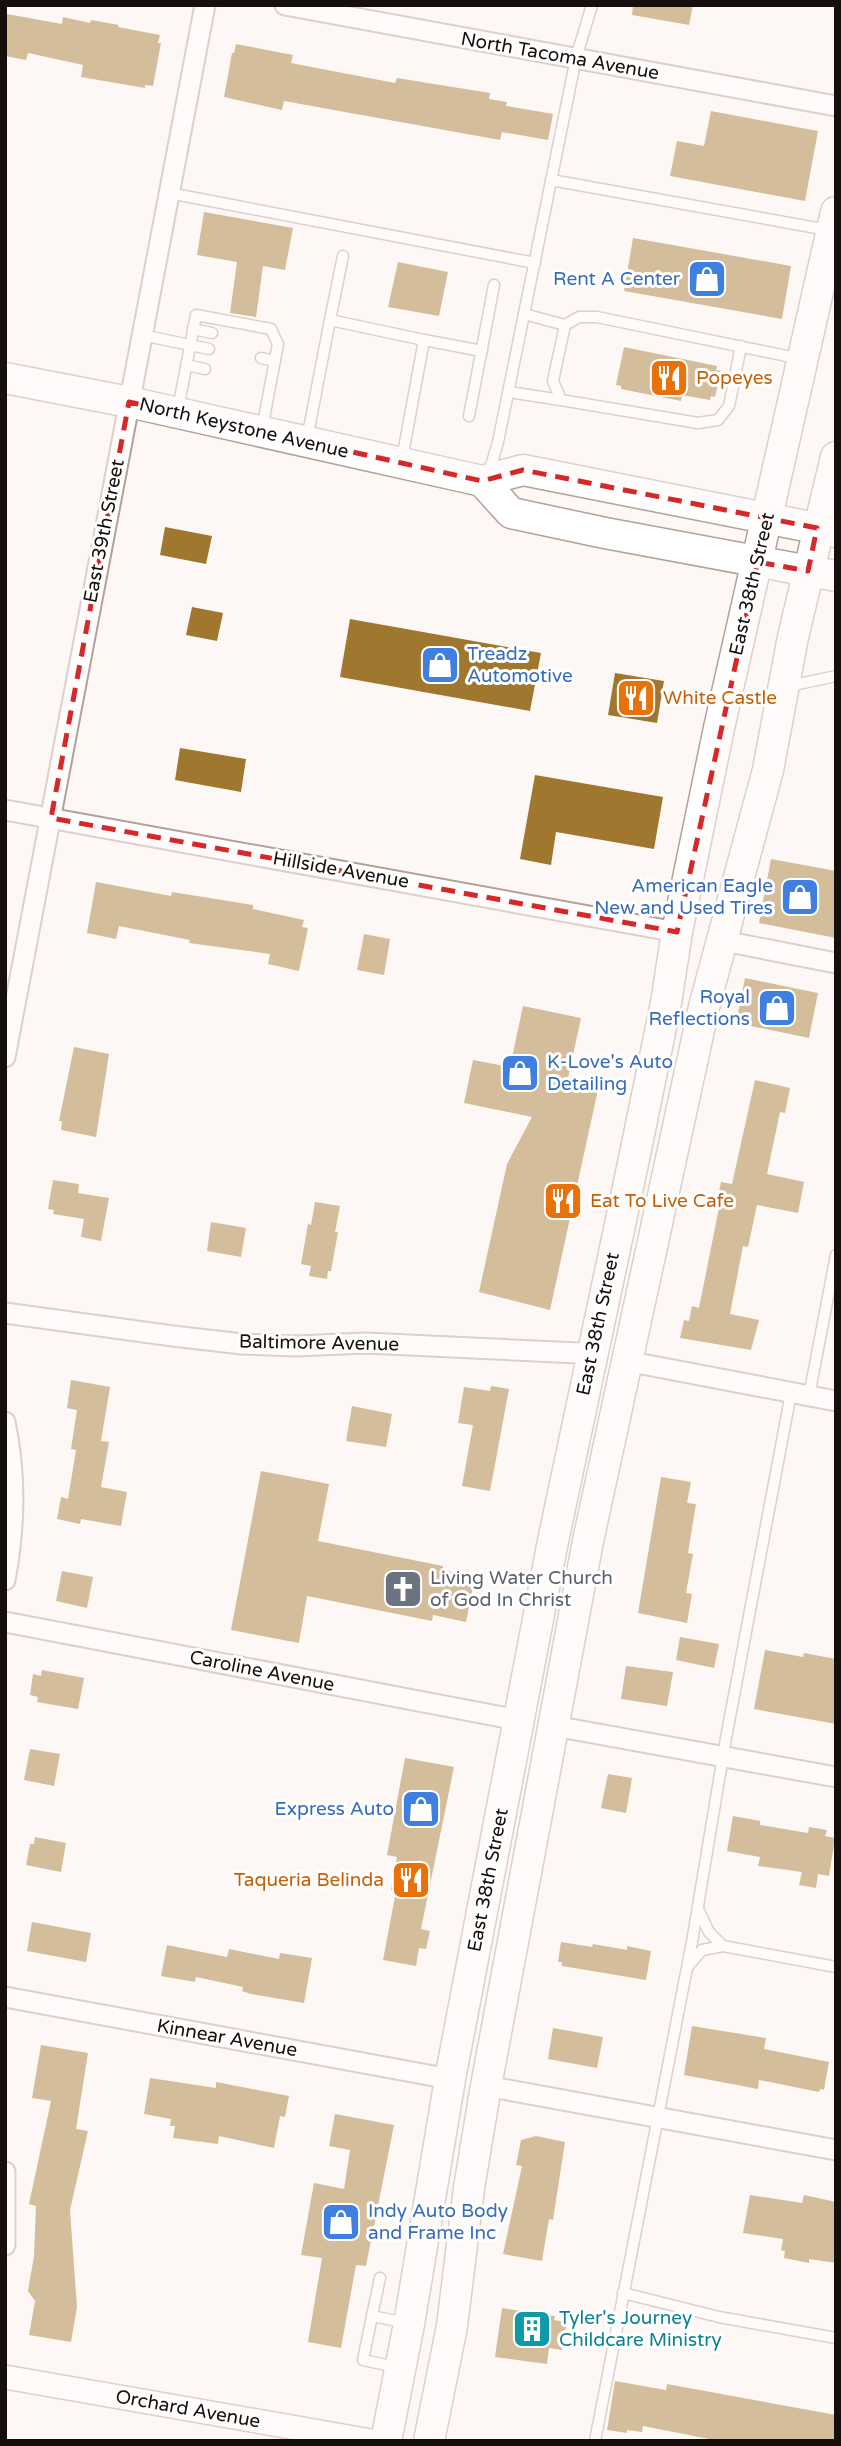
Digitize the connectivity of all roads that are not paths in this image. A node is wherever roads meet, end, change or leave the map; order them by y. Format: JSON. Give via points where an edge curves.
{"nodes":[{"id":1,"x":205,"y":5,"type":"edge"},
{"id":2,"x":285,"y":5,"type":"edge"},
{"id":3,"x":592,"y":5,"type":"edge"},
{"id":4,"x":576,"y":58,"type":"junction"},
{"id":5,"x":836,"y":106,"type":"edge"},
{"id":6,"x":551,"y":180,"type":"junction"},
{"id":7,"x":169,"y":193,"type":"junction"},
{"id":8,"x":834,"y":221,"type":"edge"},
{"id":9,"x":343,"y":256,"type":"dead end"},
{"id":10,"x":535,"y":263,"type":"junction"},
{"id":11,"x":494,"y":285,"type":"dead end"},
{"id":12,"x":524,"y":314,"type":"junction"},
{"id":13,"x":330,"y":320,"type":"junction"},
{"id":14,"x":565,"y":325,"type":"junction"},
{"id":15,"x":193,"y":329,"type":"junction"},
{"id":16,"x":212,"y":332,"type":"dead end"},
{"id":17,"x":142,"y":335,"type":"junction"},
{"id":18,"x":424,"y":340,"type":"junction"},
{"id":19,"x":265,"y":342,"type":"dead end"},
{"id":20,"x":278,"y":344,"type":"junction"},
{"id":21,"x":190,"y":345,"type":"junction"},
{"id":22,"x":741,"y":346,"type":"junction"},
{"id":23,"x":209,"y":349,"type":"dead end"},
{"id":24,"x":482,"y":351,"type":"junction"},
{"id":25,"x":261,"y":358,"type":"dead end"},
{"id":26,"x":802,"y":359,"type":"junction"},
{"id":27,"x":275,"y":361,"type":"junction"},
{"id":28,"x":186,"y":365,"type":"junction"},
{"id":29,"x":205,"y":369,"type":"dead end"},
{"id":30,"x":5,"y":378,"type":"edge"},
{"id":31,"x":258,"y":379,"type":"dead end"},
{"id":32,"x":271,"y":381,"type":"junction"},
{"id":33,"x":509,"y":392,"type":"junction"},
{"id":34,"x":561,"y":400,"type":"junction"},
{"id":35,"x":129,"y":402,"type":"junction"},
{"id":36,"x":177,"y":413,"type":"junction"},
{"id":37,"x":469,"y":416,"type":"dead end"},
{"id":38,"x":261,"y":432,"type":"junction"},
{"id":39,"x":306,"y":442,"type":"junction"},
{"id":40,"x":836,"y":457,"type":"edge"},
{"id":41,"x":401,"y":463,"type":"junction"},
{"id":42,"x":485,"y":481,"type":"junction"},
{"id":43,"x":767,"y":518,"type":"junction"},
{"id":44,"x":827,"y":530,"type":"edge"},
{"id":45,"x":758,"y":562,"type":"junction"},
{"id":46,"x":822,"y":573,"type":"edge"},
{"id":47,"x":836,"y":676,"type":"edge"},
{"id":48,"x":785,"y":687,"type":"junction"},
{"id":49,"x":5,"y":810,"type":"edge"},
{"id":50,"x":51,"y":818,"type":"junction"},
{"id":51,"x":677,"y":932,"type":"junction"},
{"id":52,"x":724,"y":941,"type":"junction"},
{"id":53,"x":836,"y":963,"type":"edge"},
{"id":54,"x":5,"y":1057,"type":"edge"},
{"id":55,"x":836,"y":1255,"type":"edge"},
{"id":56,"x":5,"y":1313,"type":"edge"},
{"id":57,"x":591,"y":1356,"type":"junction"},
{"id":58,"x":626,"y":1362,"type":"junction"},
{"id":59,"x":800,"y":1395,"type":"junction"},
{"id":60,"x":836,"y":1401,"type":"edge"},
{"id":61,"x":5,"y":1422,"type":"edge"},
{"id":62,"x":8,"y":1444,"type":"edge"},
{"id":63,"x":5,"y":1580,"type":"edge"},
{"id":64,"x":5,"y":1622,"type":"edge"},
{"id":65,"x":518,"y":1720,"type":"junction"},
{"id":66,"x":554,"y":1726,"type":"junction"},
{"id":67,"x":723,"y":1756,"type":"junction"},
{"id":68,"x":836,"y":1777,"type":"edge"},
{"id":69,"x":698,"y":1909,"type":"junction"},
{"id":70,"x":723,"y":1946,"type":"junction"},
{"id":71,"x":836,"y":1967,"type":"edge"},
{"id":72,"x":686,"y":1968,"type":"junction"},
{"id":73,"x":5,"y":1997,"type":"edge"},
{"id":74,"x":450,"y":2079,"type":"junction"},
{"id":75,"x":486,"y":2086,"type":"junction"},
{"id":76,"x":656,"y":2117,"type":"junction"},
{"id":77,"x":836,"y":2150,"type":"edge"},
{"id":78,"x":5,"y":2172,"type":"edge"},
{"id":79,"x":5,"y":2245,"type":"edge"},
{"id":80,"x":380,"y":2278,"type":"dead end"},
{"id":81,"x":623,"y":2293,"type":"junction"},
{"id":82,"x":372,"y":2316,"type":"junction"},
{"id":83,"x":409,"y":2324,"type":"junction"},
{"id":84,"x":836,"y":2338,"type":"edge"},
{"id":85,"x":400,"y":2368,"type":"junction"},
{"id":86,"x":5,"y":2377,"type":"edge"},
{"id":87,"x":371,"y":2441,"type":"edge"},
{"id":88,"x":386,"y":2441,"type":"edge"},
{"id":89,"x":429,"y":2441,"type":"edge"},
{"id":90,"x":595,"y":2441,"type":"edge"}],
"edges":[{"from":1,"to":7,"type":"street","name":"East 39th Street"},
{"from":2,"to":4,"type":"street","name":"North Tacoma Avenue"},
{"from":3,"to":4,"type":"lane"},
{"from":4,"to":5,"type":"street","name":"North Tacoma Avenue"},
{"from":4,"to":6,"type":"lane"},
{"from":6,"to":8,"type":"lane"},
{"from":6,"to":10,"type":"lane"},
{"from":7,"to":10,"type":"lane"},
{"from":7,"to":17,"type":"street","name":"East 39th Street"},
{"from":8,"to":26,"type":"main road","name":"East 38th Street"},
{"from":9,"to":13,"type":"lane"},
{"from":10,"to":12,"type":"lane"},
{"from":11,"to":24,"type":"lane"},
{"from":12,"to":14,"type":"lane"},
{"from":12,"to":33,"type":"lane"},
{"from":13,"to":18,"type":"lane"},
{"from":13,"to":39,"type":"lane"},
{"from":14,"to":22,"type":"lane","via":[[579,317],[597,317]]},
{"from":14,"to":34,"type":"lane","via":[[553,381]]},
{"from":15,"to":16,"type":"lane"},
{"from":15,"to":20,"type":"lane","via":[[196,315],[271,328]]},
{"from":15,"to":21,"type":"lane"},
{"from":17,"to":21,"type":"lane"},
{"from":17,"to":35,"type":"street","name":"East 39th Street"},
{"from":18,"to":24,"type":"lane"},
{"from":18,"to":41,"type":"lane"},
{"from":19,"to":20,"type":"lane"},
{"from":20,"to":27,"type":"lane"},
{"from":21,"to":23,"type":"lane"},
{"from":21,"to":28,"type":"lane"},
{"from":22,"to":26,"type":"lane"},
{"from":22,"to":34,"type":"lane","via":[[729,407],[718,420],[698,423]]},
{"from":24,"to":37,"type":"lane"},
{"from":25,"to":27,"type":"lane"},
{"from":26,"to":43,"type":"main road","name":"East 38th Street"},
{"from":27,"to":32,"type":"lane"},
{"from":28,"to":29,"type":"lane"},
{"from":28,"to":36,"type":"lane"},
{"from":30,"to":35,"type":"main road","name":"North Keystone Avenue"},
{"from":31,"to":32,"type":"lane"},
{"from":32,"to":38,"type":"lane"},
{"from":33,"to":34,"type":"lane"},
{"from":33,"to":42,"type":"lane"},
{"from":35,"to":36,"type":"main road","name":"North Keystone Avenue"},
{"from":35,"to":50,"type":"street","name":"East 39th Street"},
{"from":36,"to":38,"type":"main road","name":"North Keystone Avenue"},
{"from":38,"to":39,"type":"main road","name":"North Keystone Avenue"},
{"from":39,"to":41,"type":"main road","name":"North Keystone Avenue"},
{"from":40,"to":44,"type":"main road","name":"East 38th Street"},
{"from":41,"to":42,"type":"main road","name":"North Keystone Avenue"},
{"from":42,"to":43,"type":"main road","name":"North Keystone Avenue","via":[[523,470]]},
{"from":42,"to":45,"type":"main road","via":[[511,513]]},
{"from":43,"to":44,"type":"main road","name":"North Keystone Avenue"},
{"from":43,"to":45,"type":"main road","name":"East 38th Street"},
{"from":44,"to":46,"type":"main road","name":"East 38th Street"},
{"from":45,"to":46,"type":"main road"},
{"from":45,"to":51,"type":"main road","name":"East 38th Street"},
{"from":46,"to":48,"type":"main road","name":"East 38th Street","via":[[793,637]]},
{"from":47,"to":48,"type":"lane"},
{"from":48,"to":52,"type":"main road","name":"East 38th Street"},
{"from":49,"to":50,"type":"street","name":"Hillside Avenue"},
{"from":50,"to":51,"type":"street","name":"Hillside Avenue"},
{"from":50,"to":54,"type":"street","name":"East 39th Street"},
{"from":51,"to":57,"type":"main road","name":"East 38th Street"},
{"from":52,"to":53,"type":"street"},
{"from":52,"to":58,"type":"main road","name":"East 38th Street","via":[[704,1007]]},
{"from":55,"to":59,"type":"lane"},
{"from":56,"to":57,"type":"street","name":"Baltimore Avenue","via":[[242,1344],[379,1343]]},
{"from":57,"to":65,"type":"main road","name":"East 38th Street"},
{"from":58,"to":59,"type":"street"},
{"from":58,"to":66,"type":"main road","name":"East 38th Street"},
{"from":59,"to":60,"type":"street"},
{"from":59,"to":67,"type":"lane"},
{"from":61,"to":62,"type":"street"},
{"from":62,"to":63,"type":"street","via":[[13,1513]]},
{"from":64,"to":65,"type":"street","name":"Caroline Avenue"},
{"from":65,"to":74,"type":"main road","name":"East 38th Street"},
{"from":66,"to":67,"type":"street"},
{"from":66,"to":75,"type":"main road","name":"East 38th Street"},
{"from":67,"to":68,"type":"street"},
{"from":67,"to":69,"type":"lane"},
{"from":69,"to":70,"type":"lane","via":[[709,1932]]},
{"from":69,"to":72,"type":"lane"},
{"from":70,"to":71,"type":"lane"},
{"from":70,"to":72,"type":"lane","via":[[702,1951]]},
{"from":72,"to":76,"type":"lane"},
{"from":73,"to":74,"type":"street","name":"Kinnear Avenue"},
{"from":74,"to":83,"type":"main road","name":"East 38th Street"},
{"from":75,"to":76,"type":"street"},
{"from":75,"to":89,"type":"main road","name":"East 38th Street","via":[[452,2326]]},
{"from":76,"to":77,"type":"street"},
{"from":76,"to":81,"type":"lane"},
{"from":78,"to":79,"type":"street"},
{"from":80,"to":82,"type":"lane"},
{"from":81,"to":84,"type":"lane","via":[[719,2317]]},
{"from":81,"to":90,"type":"lane"},
{"from":82,"to":83,"type":"lane"},
{"from":82,"to":85,"type":"lane","via":[[363,2360]]},
{"from":83,"to":85,"type":"main road","name":"East 38th Street"},
{"from":85,"to":88,"type":"main road","name":"East 38th Street"},
{"from":86,"to":87,"type":"street","name":"Orchard Avenue"}]}
